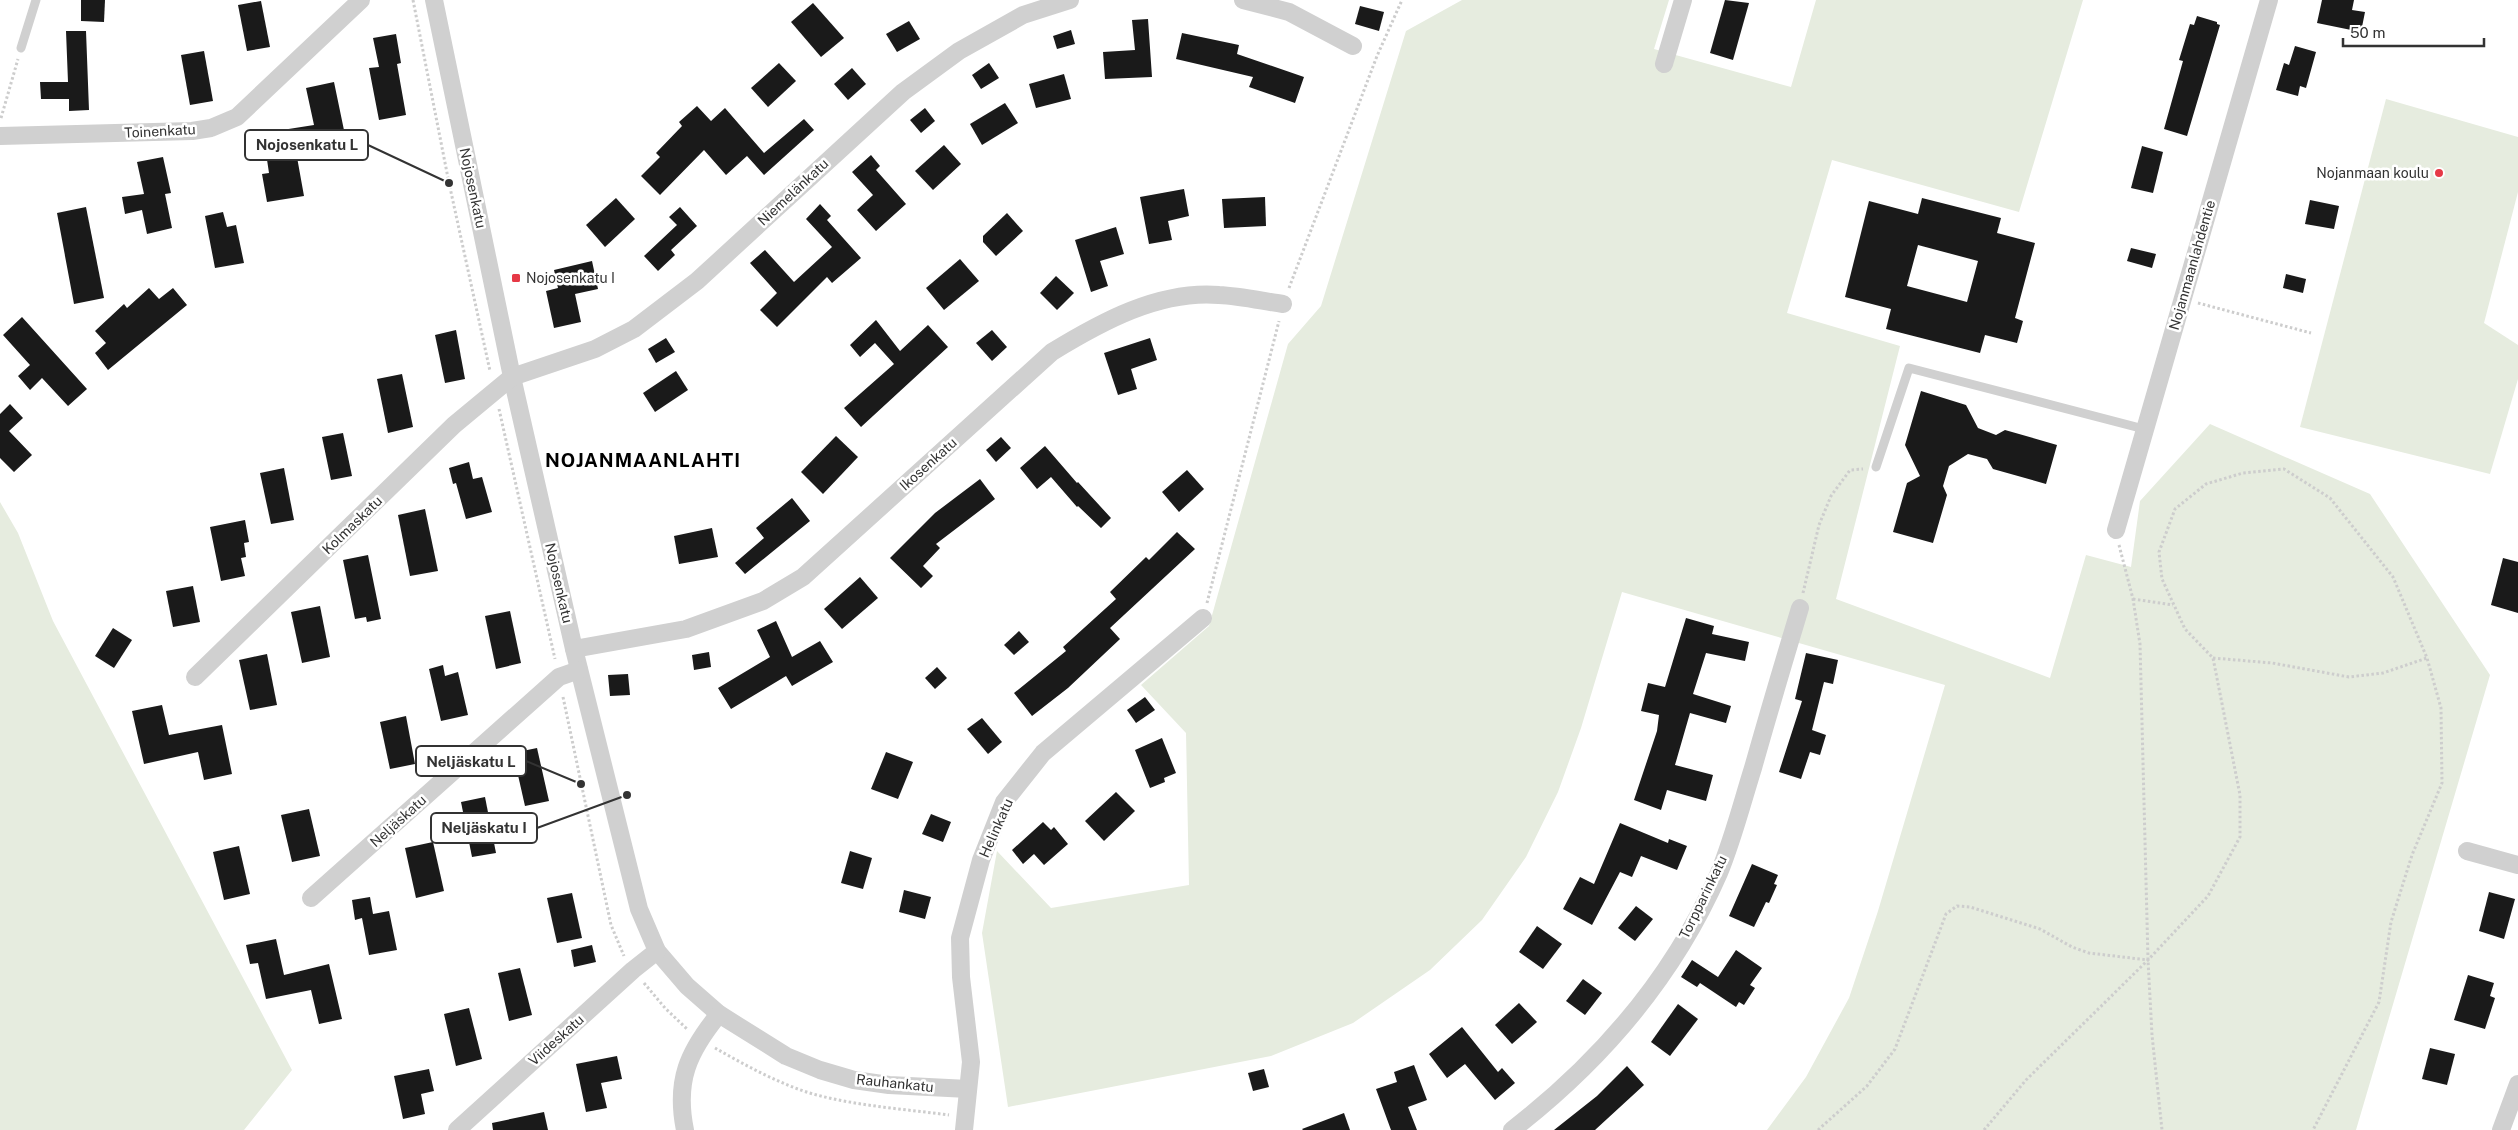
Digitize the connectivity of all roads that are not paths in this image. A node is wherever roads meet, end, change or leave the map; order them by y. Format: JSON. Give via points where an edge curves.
{"nodes":[{"id":1,"x":36,"y":0,"type":"edge"},
{"id":2,"x":361,"y":0,"type":"edge"},
{"id":3,"x":434,"y":0,"type":"edge"},
{"id":4,"x":1070,"y":0,"type":"edge"},
{"id":5,"x":1243,"y":0,"type":"edge"},
{"id":6,"x":1683,"y":0,"type":"edge"},
{"id":7,"x":2269,"y":0,"type":"edge"},
{"id":8,"x":1352,"y":46,"type":"dead end"},
{"id":9,"x":21,"y":48,"type":"road end"},
{"id":10,"x":1664,"y":64,"type":"dead end"},
{"id":11,"x":0,"y":136,"type":"edge"},
{"id":12,"x":1283,"y":304,"type":"dead end"},
{"id":13,"x":512,"y":377,"type":"junction"},
{"id":14,"x":2144,"y":429,"type":"junction"},
{"id":15,"x":1876,"y":467,"type":"road end"},
{"id":16,"x":2116,"y":530,"type":"road end"},
{"id":17,"x":1800,"y":608,"type":"road end"},
{"id":18,"x":1203,"y":618,"type":"dead end"},
{"id":19,"x":574,"y":649,"type":"junction"},
{"id":20,"x":579,"y":670,"type":"junction"},
{"id":21,"x":195,"y":677,"type":"dead end"},
{"id":22,"x":2467,"y":851,"type":"dead end"},
{"id":23,"x":2518,"y":866,"type":"edge"},
{"id":24,"x":311,"y":898,"type":"dead end"},
{"id":25,"x":656,"y":951,"type":"junction"},
{"id":26,"x":719,"y":1014,"type":"junction"},
{"id":27,"x":2518,"y":1084,"type":"edge"},
{"id":28,"x":968,"y":1089,"type":"junction"},
{"id":29,"x":457,"y":1130,"type":"edge"},
{"id":30,"x":685,"y":1130,"type":"edge"},
{"id":31,"x":964,"y":1130,"type":"edge"},
{"id":32,"x":1512,"y":1130,"type":"edge"},
{"id":33,"x":2501,"y":1130,"type":"edge"}],
"edges":[{"from":1,"to":9,"type":"lane"},
{"from":2,"to":11,"type":"street","name":"Toinenkatu","via":[[237,117],[211,128]]},
{"from":3,"to":13,"type":"street","name":"Nojosenkatu"},
{"from":4,"to":13,"type":"street","name":"Niemelänkatu","via":[[1023,15],[959,51],[903,92],[697,281],[634,329],[595,349]]},
{"from":5,"to":8,"type":"street","via":[[1289,12]]},
{"from":6,"to":10,"type":"street"},
{"from":7,"to":14,"type":"street","name":"Nojanmaanlahdentie"},
{"from":12,"to":19,"type":"street","name":"Ikosenkatu","via":[[1217,294],[1175,297],[1094,326],[1052,352],[803,577],[763,601],[686,629]]},
{"from":13,"to":19,"type":"street","name":"Nojosenkatu"},
{"from":13,"to":21,"type":"street","name":"Kolmaskatu","via":[[454,425]]},
{"from":14,"to":15,"type":"lane","via":[[1909,368]]},
{"from":14,"to":16,"type":"street","name":"Nojanmaanlahdentie"},
{"from":17,"to":32,"type":"street","name":"Torpparinkatu","via":[[1736,823],[1719,872],[1695,919],[1636,1012],[1553,1098]]},
{"from":18,"to":28,"type":"street","name":"Helinkatu","via":[[1043,753],[1004,802],[981,860],[960,938],[971,1062]]},
{"from":19,"to":20,"type":"street","name":"Nojosenkatu"},
{"from":20,"to":24,"type":"street","name":"Neljäskatu","via":[[559,677]]},
{"from":20,"to":25,"type":"street","name":"Nojosenkatu","via":[[634,890]]},
{"from":22,"to":23,"type":"street"},
{"from":25,"to":26,"type":"street","name":"Nojosenkatu","via":[[687,986]]},
{"from":25,"to":29,"type":"street","name":"Viideskatu"},
{"from":26,"to":28,"type":"street","name":"Rauhankatu","via":[[786,1056],[820,1070],[854,1080],[889,1085]]},
{"from":26,"to":30,"type":"street","via":[[698,1039],[683,1078],[680,1106]]},
{"from":27,"to":33,"type":"street"},
{"from":28,"to":31,"type":"street","name":"Helinkatu"}]}
